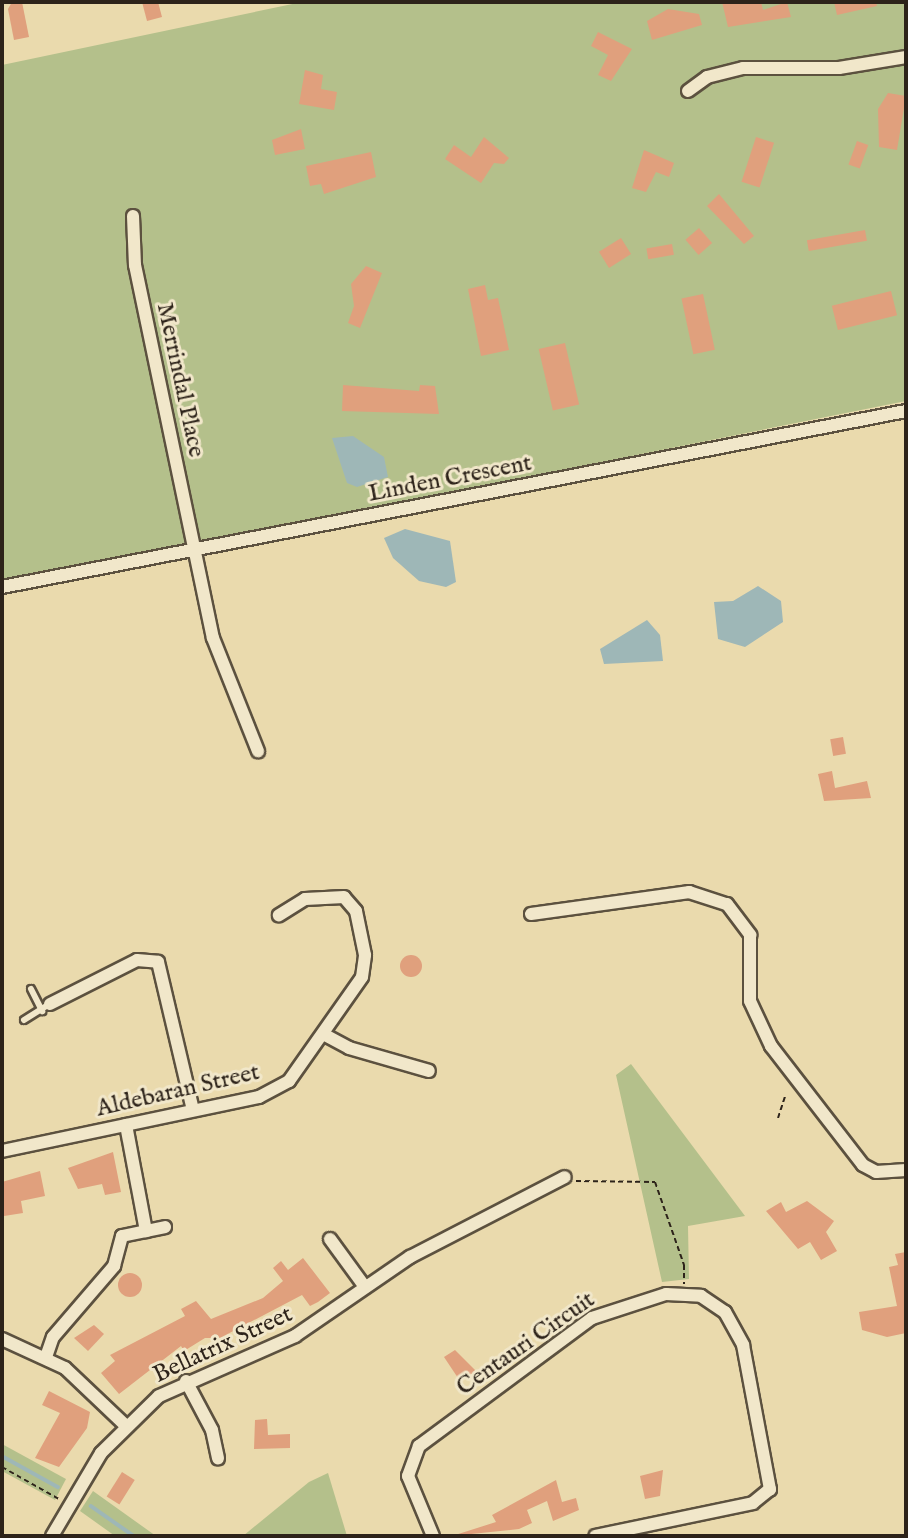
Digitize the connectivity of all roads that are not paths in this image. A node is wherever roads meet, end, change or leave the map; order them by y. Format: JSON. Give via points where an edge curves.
{"nodes":[{"id":1,"x":906,"y":57,"type":"edge"},
{"id":2,"x":688,"y":91,"type":"dead end"},
{"id":3,"x":133,"y":216,"type":"dead end"},
{"id":4,"x":906,"y":411,"type":"edge"},
{"id":5,"x":199,"y":550,"type":"junction"},
{"id":6,"x":2,"y":587,"type":"edge"},
{"id":7,"x":258,"y":751,"type":"dead end"},
{"id":8,"x":531,"y":914,"type":"dead end"},
{"id":9,"x":279,"y":915,"type":"dead end"},
{"id":10,"x":30,"y":989,"type":"dead end"},
{"id":11,"x":46,"y":1007,"type":"junction"},
{"id":12,"x":24,"y":1020,"type":"dead end"},
{"id":13,"x":325,"y":1035,"type":"junction"},
{"id":14,"x":429,"y":1071,"type":"dead end"},
{"id":15,"x":193,"y":1110,"type":"junction"},
{"id":16,"x":126,"y":1125,"type":"junction"},
{"id":17,"x":2,"y":1150,"type":"edge"},
{"id":18,"x":906,"y":1170,"type":"edge"},
{"id":19,"x":565,"y":1177,"type":"road end"},
{"id":20,"x":165,"y":1227,"type":"dead end"},
{"id":21,"x":146,"y":1231,"type":"junction"},
{"id":22,"x":330,"y":1239,"type":"dead end"},
{"id":23,"x":365,"y":1287,"type":"junction"},
{"id":24,"x":2,"y":1339,"type":"edge"},
{"id":25,"x":46,"y":1357,"type":"junction"},
{"id":26,"x":186,"y":1381,"type":"junction"},
{"id":27,"x":125,"y":1425,"type":"junction"},
{"id":28,"x":218,"y":1458,"type":"dead end"},
{"id":29,"x":622,"y":1533,"type":"edge"},
{"id":30,"x":52,"y":1536,"type":"edge"},
{"id":31,"x":433,"y":1536,"type":"edge"},
{"id":32,"x":595,"y":1536,"type":"edge"}],
"edges":[{"from":1,"to":2,"type":"street","via":[[839,68],[743,68],[707,77]]},
{"from":3,"to":5,"type":"street","name":"Merrindal Place","via":[[135,265]]},
{"from":4,"to":5,"type":"street","name":"Linden Crescent"},
{"from":5,"to":6,"type":"street","name":"Linden Crescent"},
{"from":5,"to":7,"type":"street","name":"Merrindal Place","via":[[213,638]]},
{"from":8,"to":18,"type":"street","via":[[689,892],[727,904],[750,935],[750,1001],[762,1031],[858,1160],[876,1172]]},
{"from":9,"to":13,"type":"street","name":"Aldebaran Street","via":[[300,901],[331,894],[356,911],[363,972]]},
{"from":10,"to":11,"type":"lane"},
{"from":11,"to":12,"type":"lane"},
{"from":11,"to":15,"type":"street","via":[[136,960],[157,955]]},
{"from":13,"to":14,"type":"street"},
{"from":13,"to":15,"type":"street","name":"Aldebaran Street","via":[[274,1091]]},
{"from":15,"to":16,"type":"street","name":"Aldebaran Street"},
{"from":16,"to":17,"type":"street","name":"Aldebaran Street"},
{"from":16,"to":21,"type":"street"},
{"from":19,"to":23,"type":"street","name":"Bellatrix Street","via":[[428,1246]]},
{"from":20,"to":21,"type":"street"},
{"from":21,"to":25,"type":"street","via":[[122,1236],[114,1266],[53,1337]]},
{"from":22,"to":23,"type":"street"},
{"from":23,"to":26,"type":"street","name":"Bellatrix Street","via":[[284,1342]]},
{"from":24,"to":25,"type":"street"},
{"from":25,"to":27,"type":"street"},
{"from":26,"to":27,"type":"street","name":"Bellatrix Street"},
{"from":26,"to":28,"type":"street","via":[[212,1430]]},
{"from":27,"to":30,"type":"street","name":"Bellatrix Street"},
{"from":29,"to":31,"type":"street","name":"Centauri Circuit","via":[[753,1503],[771,1485],[739,1336],[718,1306],[684,1292],[588,1321],[419,1446],[408,1476]]},
{"from":29,"to":32,"type":"street"}]}
